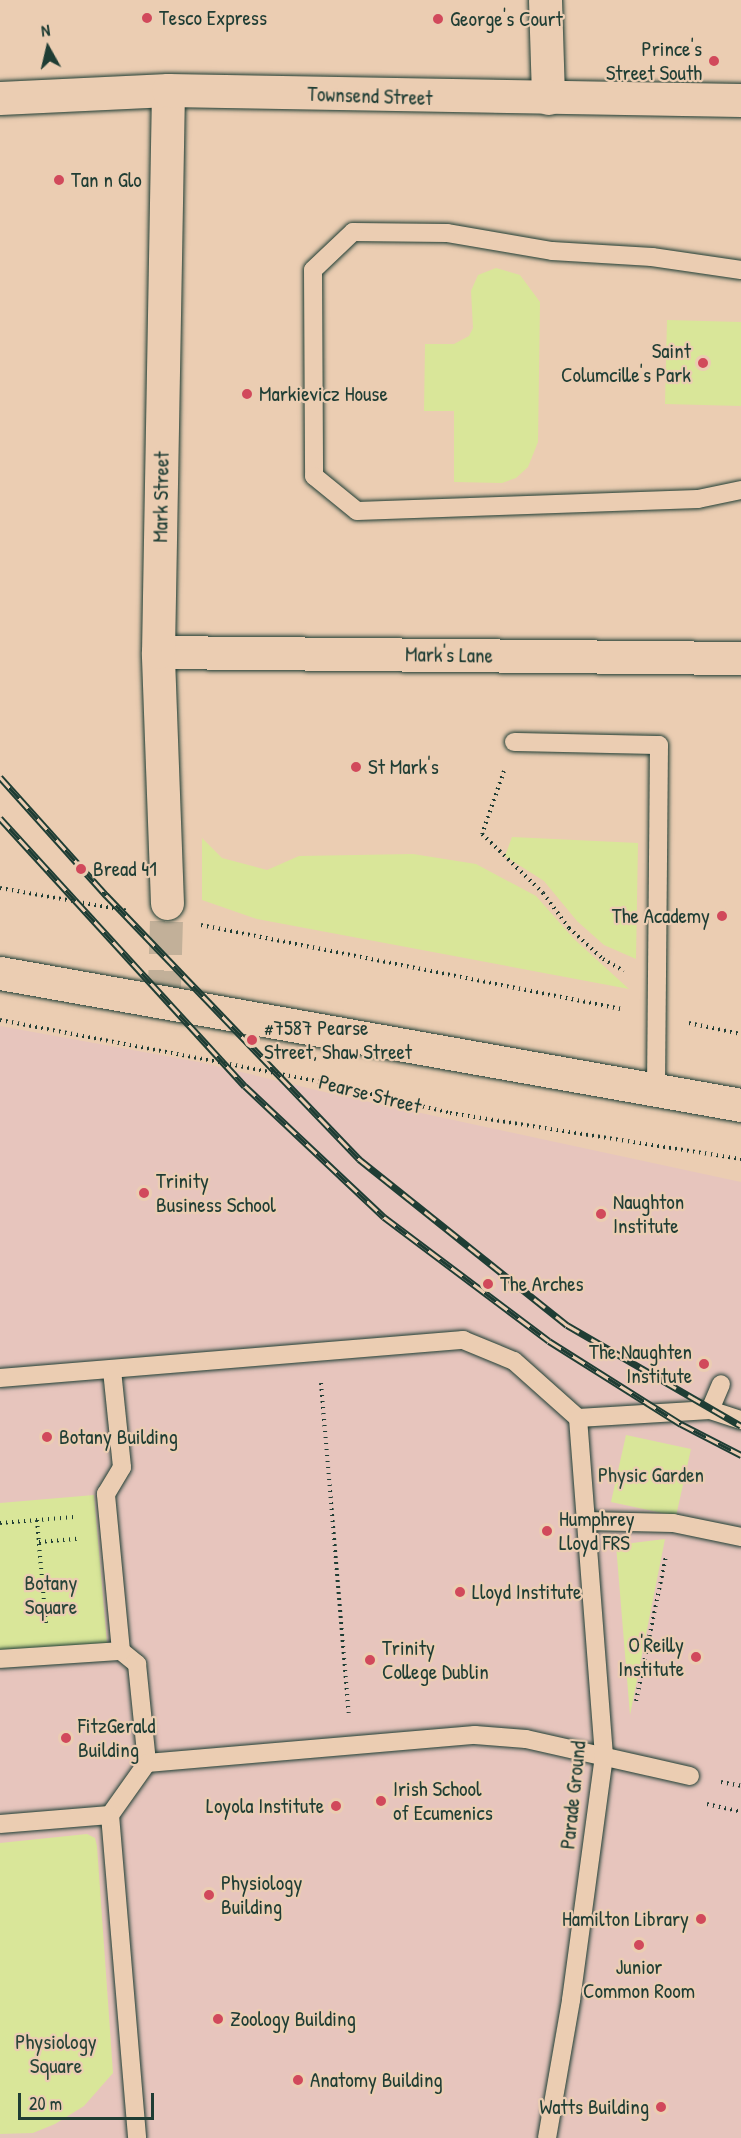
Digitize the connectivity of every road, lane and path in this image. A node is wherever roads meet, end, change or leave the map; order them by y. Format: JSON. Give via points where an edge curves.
{"nodes":[{"id":1,"x":545,"y":0,"type":"edge"},
{"id":2,"x":168,"y":90,"type":"junction"},
{"id":3,"x":0,"y":98,"type":"edge"},
{"id":4,"x":548,"y":98,"type":"junction"},
{"id":5,"x":741,"y":100,"type":"edge"},
{"id":6,"x":741,"y":270,"type":"edge"},
{"id":7,"x":741,"y":490,"type":"edge"},
{"id":8,"x":158,"y":652,"type":"junction"},
{"id":9,"x":741,"y":658,"type":"edge"},
{"id":10,"x":514,"y":742,"type":"joint"},
{"id":11,"x":0,"y":888,"type":"edge"},
{"id":12,"x":167,"y":903,"type":"tunnel mouth"},
{"id":13,"x":133,"y":912,"type":"dead end"},
{"id":14,"x":193,"y":923,"type":"dead end"},
{"id":15,"x":0,"y":974,"type":"edge"},
{"id":16,"x":631,"y":975,"type":"dead end"},
{"id":17,"x":656,"y":1016,"type":"junction"},
{"id":18,"x":0,"y":1020,"type":"edge"},
{"id":19,"x":741,"y":1034,"type":"edge"},
{"id":20,"x":656,"y":1091,"type":"junction"},
{"id":21,"x":741,"y":1105,"type":"edge"},
{"id":22,"x":741,"y":1158,"type":"edge"},
{"id":23,"x":319,"y":1352,"type":"junction"},
{"id":24,"x":112,"y":1371,"type":"junction"},
{"id":25,"x":0,"y":1378,"type":"edge"},
{"id":26,"x":722,"y":1384,"type":"dead end"},
{"id":27,"x":710,"y":1410,"type":"junction"},
{"id":28,"x":578,"y":1418,"type":"junction"},
{"id":29,"x":741,"y":1420,"type":"edge"},
{"id":30,"x":108,"y":1514,"type":"junction"},
{"id":31,"x":37,"y":1520,"type":"junction"},
{"id":32,"x":586,"y":1521,"type":"junction"},
{"id":33,"x":0,"y":1523,"type":"edge"},
{"id":34,"x":673,"y":1523,"type":"junction"},
{"id":35,"x":741,"y":1537,"type":"edge"},
{"id":36,"x":121,"y":1651,"type":"junction"},
{"id":37,"x":49,"y":1656,"type":"junction"},
{"id":38,"x":0,"y":1659,"type":"edge"},
{"id":39,"x":352,"y":1746,"type":"junction"},
{"id":40,"x":604,"y":1756,"type":"junction"},
{"id":41,"x":623,"y":1760,"type":"junction"},
{"id":42,"x":147,"y":1763,"type":"junction"},
{"id":43,"x":690,"y":1776,"type":"dead end"},
{"id":44,"x":110,"y":1815,"type":"junction"},
{"id":45,"x":0,"y":1824,"type":"edge"},
{"id":46,"x":137,"y":2138,"type":"edge"},
{"id":47,"x":547,"y":2138,"type":"edge"}],
"edges":[{"from":1,"to":4,"type":"main road"},
{"from":2,"to":3,"type":"main road","name":"Townsend Street"},
{"from":2,"to":4,"type":"main road","name":"Townsend Street"},
{"from":2,"to":8,"type":"main road","name":"Mark Street"},
{"from":4,"to":5,"type":"main road","name":"Townsend Street"},
{"from":6,"to":7,"type":"lane","via":[[652,257],[552,251],[447,233],[353,231],[313,270],[314,476],[357,512],[698,499]]},
{"from":8,"to":9,"type":"main road","name":"Mark's Lane"},
{"from":8,"to":12,"type":"main road","name":"Mark Street"},
{"from":10,"to":16,"type":"path","via":[[482,834],[543,893],[569,928],[603,959]]},
{"from":10,"to":17,"type":"lane","via":[[659,745]]},
{"from":11,"to":13,"type":"path"},
{"from":14,"to":17,"type":"path"},
{"from":15,"to":20,"type":"main road"},
{"from":17,"to":19,"type":"path"},
{"from":17,"to":20,"type":"lane"},
{"from":18,"to":22,"type":"path","name":"Pearse Street","via":[[312,1080],[450,1113]]},
{"from":20,"to":21,"type":"main road"},
{"from":23,"to":24,"type":"lane"},
{"from":23,"to":28,"type":"lane","via":[[463,1341],[514,1361]]},
{"from":23,"to":39,"type":"path"},
{"from":24,"to":25,"type":"lane"},
{"from":24,"to":30,"type":"lane","via":[[122,1467],[106,1494]]},
{"from":26,"to":27,"type":"lane"},
{"from":27,"to":28,"type":"lane"},
{"from":27,"to":29,"type":"lane"},
{"from":28,"to":32,"type":"lane","name":"Parade Ground"},
{"from":30,"to":31,"type":"path"},
{"from":30,"to":36,"type":"lane"},
{"from":31,"to":33,"type":"path"},
{"from":31,"to":37,"type":"path"},
{"from":32,"to":34,"type":"lane"},
{"from":32,"to":40,"type":"lane","name":"Parade Ground"},
{"from":34,"to":35,"type":"lane"},
{"from":34,"to":41,"type":"path"},
{"from":36,"to":37,"type":"lane"},
{"from":36,"to":42,"type":"lane","via":[[137,1664]]},
{"from":37,"to":38,"type":"lane"},
{"from":39,"to":40,"type":"lane","via":[[502,1734]]},
{"from":39,"to":42,"type":"lane"},
{"from":40,"to":41,"type":"lane"},
{"from":40,"to":47,"type":"lane","name":"Parade Ground","via":[[571,2000]]},
{"from":41,"to":43,"type":"lane"},
{"from":42,"to":44,"type":"lane"},
{"from":44,"to":45,"type":"lane"},
{"from":44,"to":46,"type":"lane"}]}
